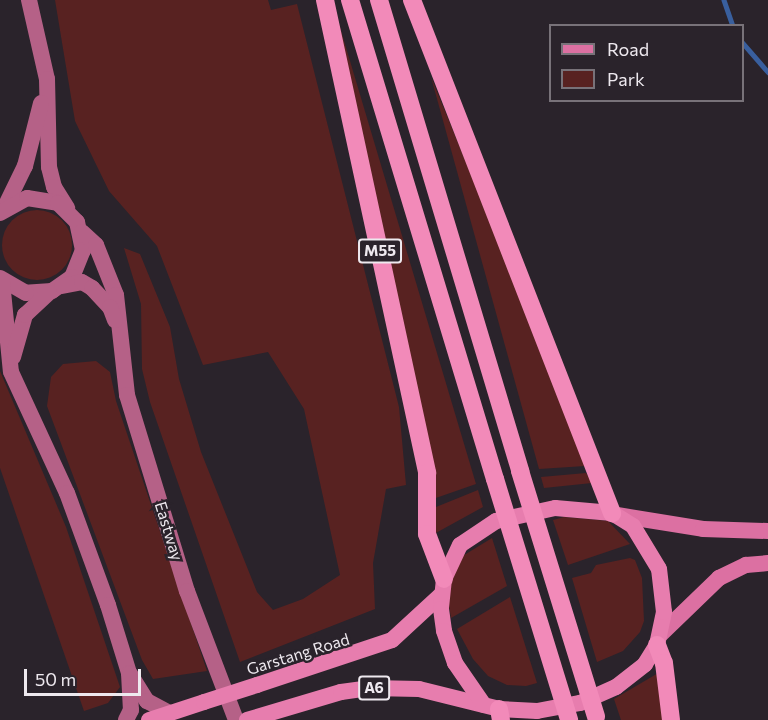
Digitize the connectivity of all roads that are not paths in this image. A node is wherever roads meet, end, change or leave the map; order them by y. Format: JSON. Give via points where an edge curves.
{"nodes":[{"id":1,"x":29,"y":0,"type":"edge"},
{"id":2,"x":325,"y":0,"type":"edge"},
{"id":3,"x":350,"y":0,"type":"edge"},
{"id":4,"x":379,"y":0,"type":"edge"},
{"id":5,"x":412,"y":0,"type":"edge"},
{"id":6,"x":47,"y":79,"type":"junction"},
{"id":7,"x":2,"y":211,"type":"edge"},
{"id":8,"x":69,"y":212,"type":"junction"},
{"id":9,"x":82,"y":232,"type":"junction"},
{"id":10,"x":1,"y":279,"type":"edge"},
{"id":11,"x":57,"y":289,"type":"junction"},
{"id":12,"x":122,"y":338,"type":"junction"},
{"id":13,"x":11,"y":372,"type":"junction"},
{"id":14,"x":614,"y":514,"type":"junction"},
{"id":15,"x":764,"y":531,"type":"edge"},
{"id":16,"x":768,"y":563,"type":"edge"},
{"id":17,"x":443,"y":586,"type":"junction"},
{"id":18,"x":659,"y":639,"type":"junction"},
{"id":19,"x":129,"y":673,"type":"junction"},
{"id":20,"x":495,"y":711,"type":"edge"},
{"id":21,"x":170,"y":713,"type":"junction"},
{"id":22,"x":597,"y":718,"type":"edge"},
{"id":23,"x":126,"y":720,"type":"edge"},
{"id":24,"x":149,"y":720,"type":"edge"},
{"id":25,"x":236,"y":720,"type":"edge"},
{"id":26,"x":247,"y":720,"type":"edge"},
{"id":27,"x":569,"y":720,"type":"edge"},
{"id":28,"x":672,"y":720,"type":"edge"}],
"edges":[{"from":1,"to":6,"type":"main road"},
{"from":2,"to":17,"type":"highway","number":"M55","via":[[427,473],[427,534]]},
{"from":3,"to":27,"type":"highway","number":"M55","bridge":true},
{"from":4,"to":22,"type":"highway","bridge":true},
{"from":5,"to":14,"type":"highway","via":[[592,468]]},
{"from":6,"to":7,"type":"main road","via":[[25,166]]},
{"from":6,"to":8,"type":"main road","via":[[49,167],[54,187]]},
{"from":7,"to":8,"type":"main road","via":[[27,198],[45,199]]},
{"from":8,"to":9,"type":"main road","name":"Eastway"},
{"from":9,"to":11,"type":"main road","via":[[81,260]]},
{"from":9,"to":12,"type":"main road","name":"Eastway","via":[[96,245],[106,267],[116,295]]},
{"from":10,"to":11,"type":"main road","name":"Eastway","via":[[26,293]]},
{"from":10,"to":13,"type":"main road"},
{"from":11,"to":12,"type":"main road","name":"Eastway","via":[[82,282],[92,288],[110,307]]},
{"from":11,"to":13,"type":"main road","via":[[25,315],[15,343]]},
{"from":12,"to":25,"type":"main road","name":"Eastway","via":[[127,395],[187,591]]},
{"from":13,"to":19,"type":"main road","via":[[67,493]]},
{"from":14,"to":15,"type":"main road","number":"A6","via":[[703,529]]},
{"from":14,"to":17,"type":"highway","number":"A6","via":[[555,508],[496,521],[460,545]]},
{"from":14,"to":18,"type":"highway","via":[[642,537],[659,569],[664,591]]},
{"from":16,"to":18,"type":"main road","number":"A6","via":[[747,565],[719,578]]},
{"from":17,"to":20,"type":"highway","number":"A6","via":[[444,631],[455,663]]},
{"from":17,"to":21,"type":"highway","name":"Garstang Road","number":"A6","bridge":true,"via":[[392,640]]},
{"from":18,"to":20,"type":"highway","number":"A6","via":[[634,674],[580,703],[537,711]]},
{"from":18,"to":28,"type":"highway"},
{"from":19,"to":21,"type":"main road","via":[[147,701]]},
{"from":19,"to":23,"type":"main road","via":[[131,705]]},
{"from":20,"to":26,"type":"highway","number":"A6","via":[[419,689],[370,688]]},
{"from":21,"to":24,"type":"highway","name":"Garstang Road","number":"A6"}]}
